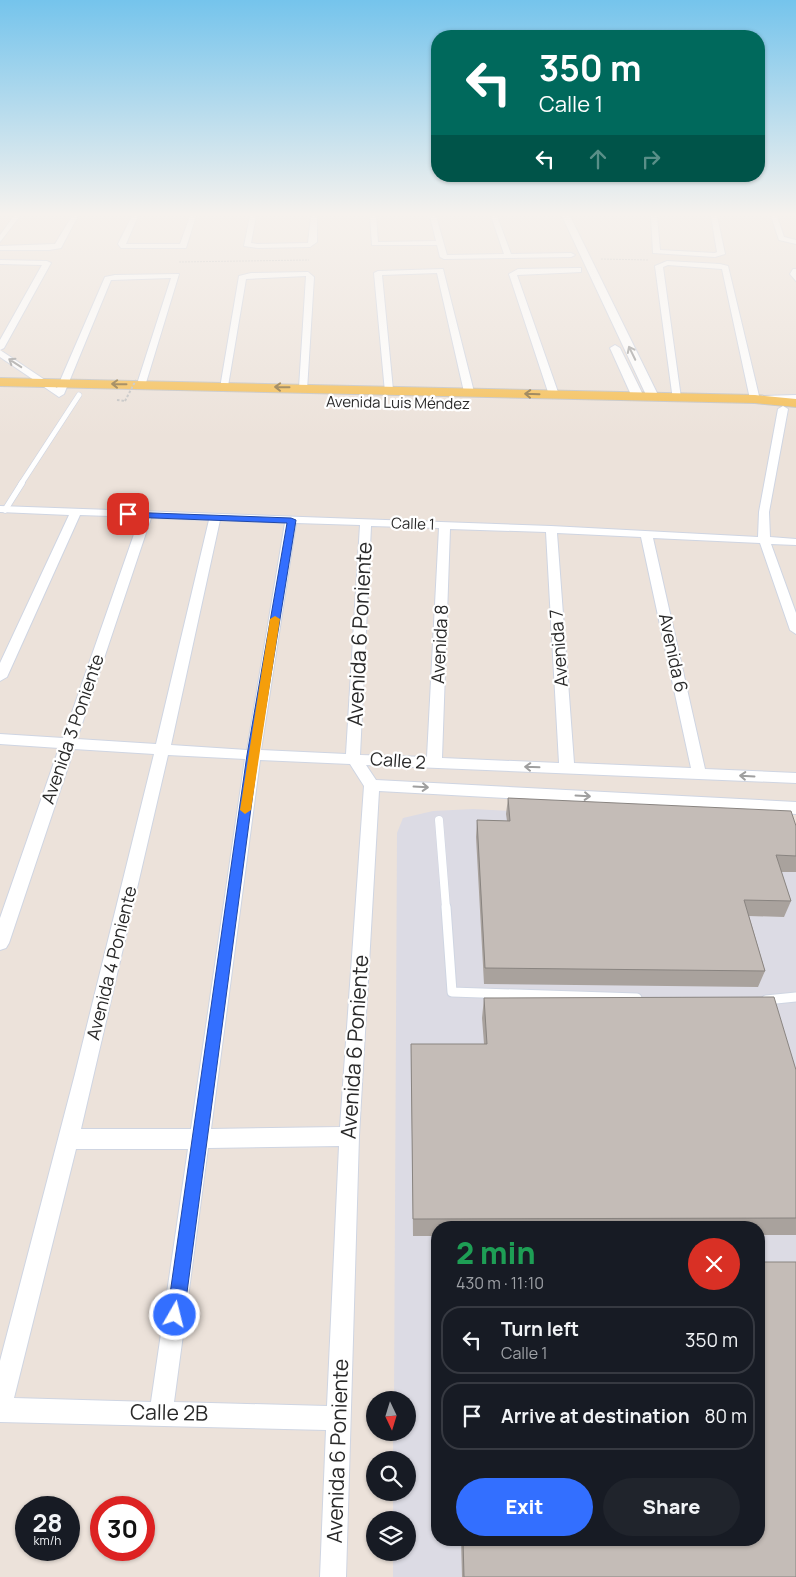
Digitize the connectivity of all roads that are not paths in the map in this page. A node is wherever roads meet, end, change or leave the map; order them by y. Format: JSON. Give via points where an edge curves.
{"nodes":[{"id":1,"x":32,"y":290,"type":"edge"},
{"id":2,"x":105,"y":290,"type":"edge"},
{"id":3,"x":171,"y":290,"type":"edge"},
{"id":4,"x":241,"y":290,"type":"edge"},
{"id":5,"x":309,"y":290,"type":"edge"},
{"id":6,"x":379,"y":290,"type":"edge"},
{"id":7,"x":445,"y":290,"type":"edge"},
{"id":8,"x":520,"y":290,"type":"edge"},
{"id":9,"x":601,"y":290,"type":"edge"},
{"id":10,"x":662,"y":290,"type":"edge"},
{"id":11,"x":730,"y":290,"type":"edge"},
{"id":12,"x":610,"y":338,"type":"dead end"},
{"id":13,"x":0,"y":348,"type":"edge"},
{"id":14,"x":0,"y":353,"type":"edge"},
{"id":15,"x":3,"y":376,"type":"edge"},
{"id":16,"x":44,"y":382,"type":"junction"},
{"id":17,"x":139,"y":382,"type":"junction"},
{"id":18,"x":223,"y":386,"type":"junction"},
{"id":19,"x":61,"y":388,"type":"junction"},
{"id":20,"x":304,"y":388,"type":"junction"},
{"id":21,"x":388,"y":390,"type":"junction"},
{"id":22,"x":0,"y":392,"type":"edge"},
{"id":23,"x":469,"y":392,"type":"junction"},
{"id":24,"x":79,"y":394,"type":"junction"},
{"id":25,"x":554,"y":394,"type":"junction"},
{"id":26,"x":638,"y":397,"type":"junction"},
{"id":27,"x":654,"y":397,"type":"junction"},
{"id":28,"x":676,"y":398,"type":"junction"},
{"id":29,"x":796,"y":398,"type":"edge"},
{"id":30,"x":755,"y":399,"type":"junction"},
{"id":31,"x":792,"y":407,"type":"edge"},
{"id":32,"x":76,"y":512,"type":"junction"},
{"id":33,"x":2,"y":513,"type":"edge"},
{"id":34,"x":146,"y":515,"type":"junction"},
{"id":35,"x":215,"y":518,"type":"junction"},
{"id":36,"x":291,"y":520,"type":"junction"},
{"id":37,"x":366,"y":523,"type":"junction"},
{"id":38,"x":446,"y":525,"type":"junction"},
{"id":39,"x":551,"y":528,"type":"junction"},
{"id":40,"x":646,"y":533,"type":"junction"},
{"id":41,"x":764,"y":540,"type":"junction"},
{"id":42,"x":796,"y":542,"type":"edge"},
{"id":43,"x":796,"y":630,"type":"edge"},
{"id":44,"x":0,"y":677,"type":"edge"},
{"id":45,"x":0,"y":739,"type":"edge"},
{"id":46,"x":69,"y":743,"type":"junction"},
{"id":47,"x":164,"y":749,"type":"junction"},
{"id":48,"x":253,"y":755,"type":"junction"},
{"id":49,"x":353,"y":758,"type":"junction"},
{"id":50,"x":434,"y":764,"type":"junction"},
{"id":51,"x":567,"y":768,"type":"junction"},
{"id":52,"x":699,"y":773,"type":"junction"},
{"id":53,"x":796,"y":778,"type":"edge"},
{"id":54,"x":372,"y":785,"type":"junction"},
{"id":55,"x":796,"y":808,"type":"edge"},
{"id":56,"x":440,"y":820,"type":"dead end"},
{"id":57,"x":0,"y":943,"type":"edge"},
{"id":58,"x":796,"y":997,"type":"edge"},
{"id":59,"x":647,"y":998,"type":"edge"},
{"id":60,"x":754,"y":1001,"type":"edge"},
{"id":61,"x":349,"y":1136,"type":"junction"},
{"id":62,"x":70,"y":1139,"type":"junction"},
{"id":63,"x":200,"y":1139,"type":"junction"},
{"id":64,"x":0,"y":1406,"type":"edge"},
{"id":65,"x":0,"y":1410,"type":"edge"},
{"id":66,"x":162,"y":1412,"type":"junction"},
{"id":67,"x":339,"y":1418,"type":"junction"},
{"id":68,"x":333,"y":1577,"type":"edge"}],
"edges":[{"from":1,"to":13,"type":"street"},
{"from":2,"to":19,"type":"street"},
{"from":3,"to":17,"type":"street"},
{"from":4,"to":18,"type":"street"},
{"from":5,"to":20,"type":"street"},
{"from":6,"to":21,"type":"street"},
{"from":7,"to":23,"type":"street"},
{"from":8,"to":25,"type":"street"},
{"from":27,"to":9,"type":"street","one_way":true},
{"from":10,"to":28,"type":"street"},
{"from":11,"to":30,"type":"street"},
{"from":12,"to":26,"type":"street"},
{"from":16,"to":14,"type":"street","one_way":true},
{"from":15,"to":16,"type":"main road","name":"Avenida Luis Méndez","via":[[26,382]]},
{"from":16,"to":19,"type":"main road","name":"Avenida Luis Méndez"},
{"from":17,"to":18,"type":"main road","name":"Avenida Luis Méndez"},
{"from":17,"to":19,"type":"main road","name":"Avenida Luis Méndez","one_way":true},
{"from":20,"to":18,"type":"main road","name":"Avenida Luis Méndez","one_way":true},
{"from":19,"to":22,"type":"main road","name":"Avenida Luis Méndez"},
{"from":19,"to":24,"type":"main road","name":"Avenida Luis Méndez"},
{"from":20,"to":21,"type":"main road","name":"Avenida Luis Méndez"},
{"from":21,"to":23,"type":"main road","name":"Avenida Luis Méndez"},
{"from":25,"to":23,"type":"main road","name":"Avenida Luis Méndez","one_way":true},
{"from":24,"to":31,"type":"main road","name":"Avenida Luis Méndez","via":[[445,404]]},
{"from":24,"to":33,"type":"lane"},
{"from":25,"to":26,"type":"main road","name":"Avenida Luis Méndez"},
{"from":26,"to":27,"type":"main road","name":"Avenida Luis Méndez"},
{"from":27,"to":28,"type":"main road","name":"Avenida Luis Méndez"},
{"from":28,"to":30,"type":"main road","name":"Avenida Luis Méndez"},
{"from":29,"to":30,"type":"street","name":"Avenida Luis Méndez"},
{"from":30,"to":31,"type":"main road","name":"Avenida Luis Méndez"},
{"from":31,"to":41,"type":"street","via":[[764,512]]},
{"from":32,"to":33,"type":"street","name":"Calle 1"},
{"from":32,"to":34,"type":"street","name":"Calle 1"},
{"from":32,"to":44,"type":"street"},
{"from":34,"to":35,"type":"street","name":"Calle 1"},
{"from":34,"to":46,"type":"street","name":"Avenida 3 Poniente"},
{"from":35,"to":36,"type":"street","name":"Calle 1"},
{"from":35,"to":47,"type":"street","name":"Avenida 4 Poniente"},
{"from":36,"to":37,"type":"street","name":"Calle 1"},
{"from":36,"to":48,"type":"street"},
{"from":37,"to":38,"type":"street","name":"Calle 1"},
{"from":37,"to":49,"type":"street","name":"Avenida 6 Poniente"},
{"from":38,"to":39,"type":"street","name":"Calle 1"},
{"from":38,"to":50,"type":"street","name":"Avenida 8"},
{"from":39,"to":40,"type":"street","name":"Calle 1"},
{"from":39,"to":51,"type":"street","name":"Avenida 7"},
{"from":40,"to":41,"type":"street","name":"Calle 1"},
{"from":40,"to":52,"type":"street","name":"Avenida 6"},
{"from":41,"to":42,"type":"street","name":"Calle 1"},
{"from":41,"to":43,"type":"street"},
{"from":45,"to":46,"type":"street","name":"Calle 2"},
{"from":46,"to":47,"type":"street","name":"Calle 2"},
{"from":46,"to":57,"type":"street","name":"Avenida 3 Poniente"},
{"from":47,"to":48,"type":"street","name":"Calle 2"},
{"from":47,"to":62,"type":"street","name":"Avenida 4 Poniente"},
{"from":48,"to":49,"type":"street","name":"Calle 2"},
{"from":48,"to":63,"type":"street"},
{"from":49,"to":50,"type":"street","name":"Calle 2"},
{"from":49,"to":54,"type":"street"},
{"from":51,"to":50,"type":"street","name":"Calle 2","one_way":true},
{"from":51,"to":52,"type":"street","name":"Calle 2"},
{"from":53,"to":52,"type":"street","name":"Calle 2","one_way":true},
{"from":54,"to":55,"type":"street","name":"Calle 2","one_way":true},
{"from":54,"to":61,"type":"street","name":"Avenida 6 Poniente"},
{"from":56,"to":59,"type":"lane","via":[[452,992]]},
{"from":58,"to":60,"type":"lane"},
{"from":61,"to":63,"type":"street"},
{"from":61,"to":67,"type":"street","name":"Avenida 6 Poniente"},
{"from":62,"to":63,"type":"street"},
{"from":62,"to":64,"type":"street","name":"Avenida 4 Poniente"},
{"from":63,"to":66,"type":"street"},
{"from":65,"to":66,"type":"street","name":"Calle 2B"},
{"from":66,"to":67,"type":"street","name":"Calle 2B"},
{"from":67,"to":68,"type":"street","name":"Avenida 6 Poniente"}]}
